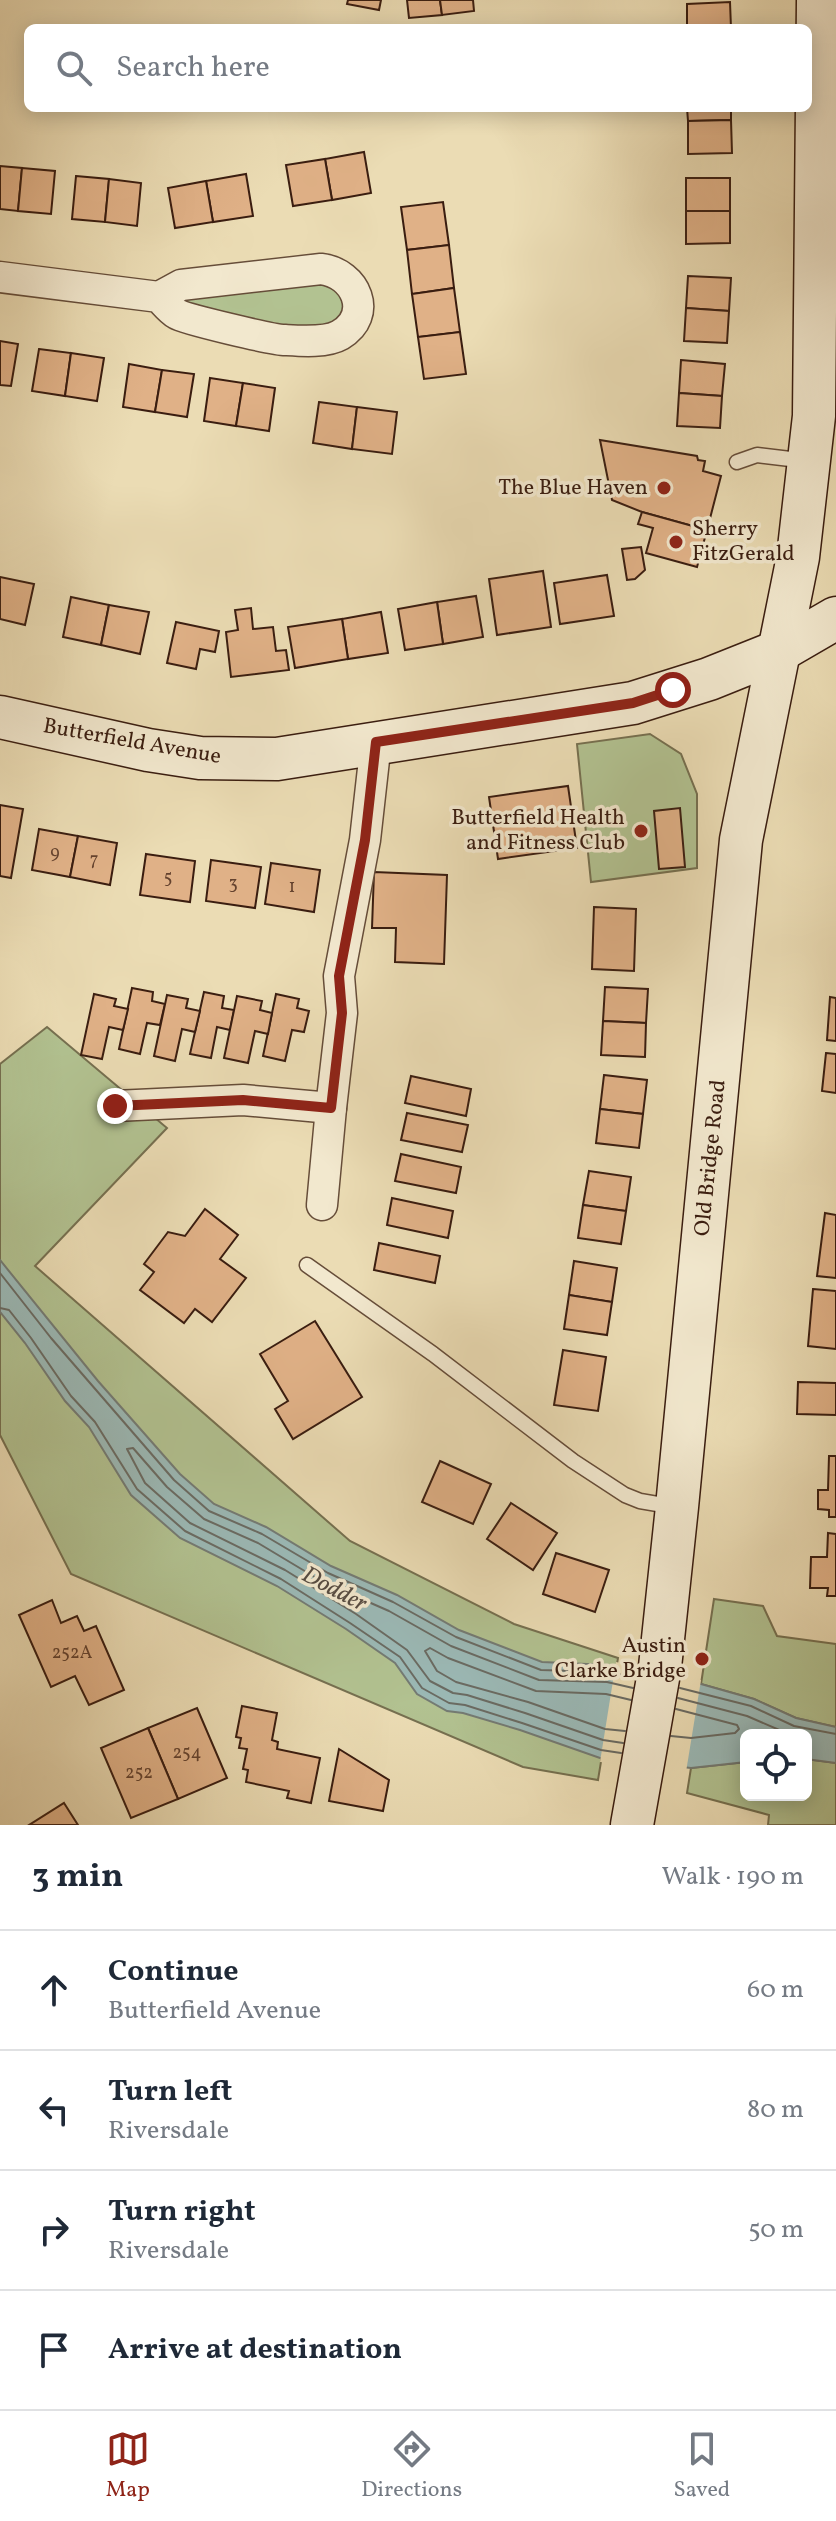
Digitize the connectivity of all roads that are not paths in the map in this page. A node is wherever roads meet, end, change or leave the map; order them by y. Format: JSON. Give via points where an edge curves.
{"nodes":[{"id":1,"x":818,"y":0,"type":"edge"},
{"id":2,"x":0,"y":277,"type":"edge"},
{"id":3,"x":159,"y":297,"type":"junction"},
{"id":4,"x":820,"y":441,"type":"edge"},
{"id":5,"x":737,"y":462,"type":"dead end"},
{"id":6,"x":836,"y":618,"type":"edge"},
{"id":7,"x":779,"y":651,"type":"junction"},
{"id":8,"x":0,"y":717,"type":"edge"},
{"id":9,"x":376,"y":742,"type":"junction"},
{"id":10,"x":115,"y":1106,"type":"dead end"},
{"id":11,"x":331,"y":1108,"type":"junction"},
{"id":12,"x":322,"y":1205,"type":"dead end"},
{"id":13,"x":307,"y":1265,"type":"dead end"},
{"id":14,"x":677,"y":1507,"type":"junction"},
{"id":15,"x":640,"y":1820,"type":"edge"}],
"edges":[{"from":1,"to":4,"type":"main road","name":"Old Bridge Road"},
{"from":2,"to":3,"type":"street"},
{"from":3,"to":3,"type":"street","via":[[181,285],[321,269],[346,278],[358,302],[354,320],[339,335],[283,340],[178,315]]},
{"from":4,"to":5,"type":"lane"},
{"from":4,"to":7,"type":"main road","name":"Old Bridge Road"},
{"from":6,"to":7,"type":"main road","name":"Butterfield Avenue"},
{"from":7,"to":9,"type":"main road","name":"Butterfield Avenue","via":[[633,703]]},
{"from":7,"to":14,"type":"main road","name":"Old Bridge Road","via":[[738,862]]},
{"from":8,"to":9,"type":"main road","name":"Butterfield Avenue","via":[[148,750],[224,760],[277,759]]},
{"from":9,"to":11,"type":"street","via":[[365,840],[339,976],[342,1013]]},
{"from":10,"to":11,"type":"street","via":[[243,1100]]},
{"from":11,"to":12,"type":"street"},
{"from":13,"to":14,"type":"lane","via":[[573,1461],[625,1495]]},
{"from":14,"to":15,"type":"main road","name":"Old Bridge Road"}]}
